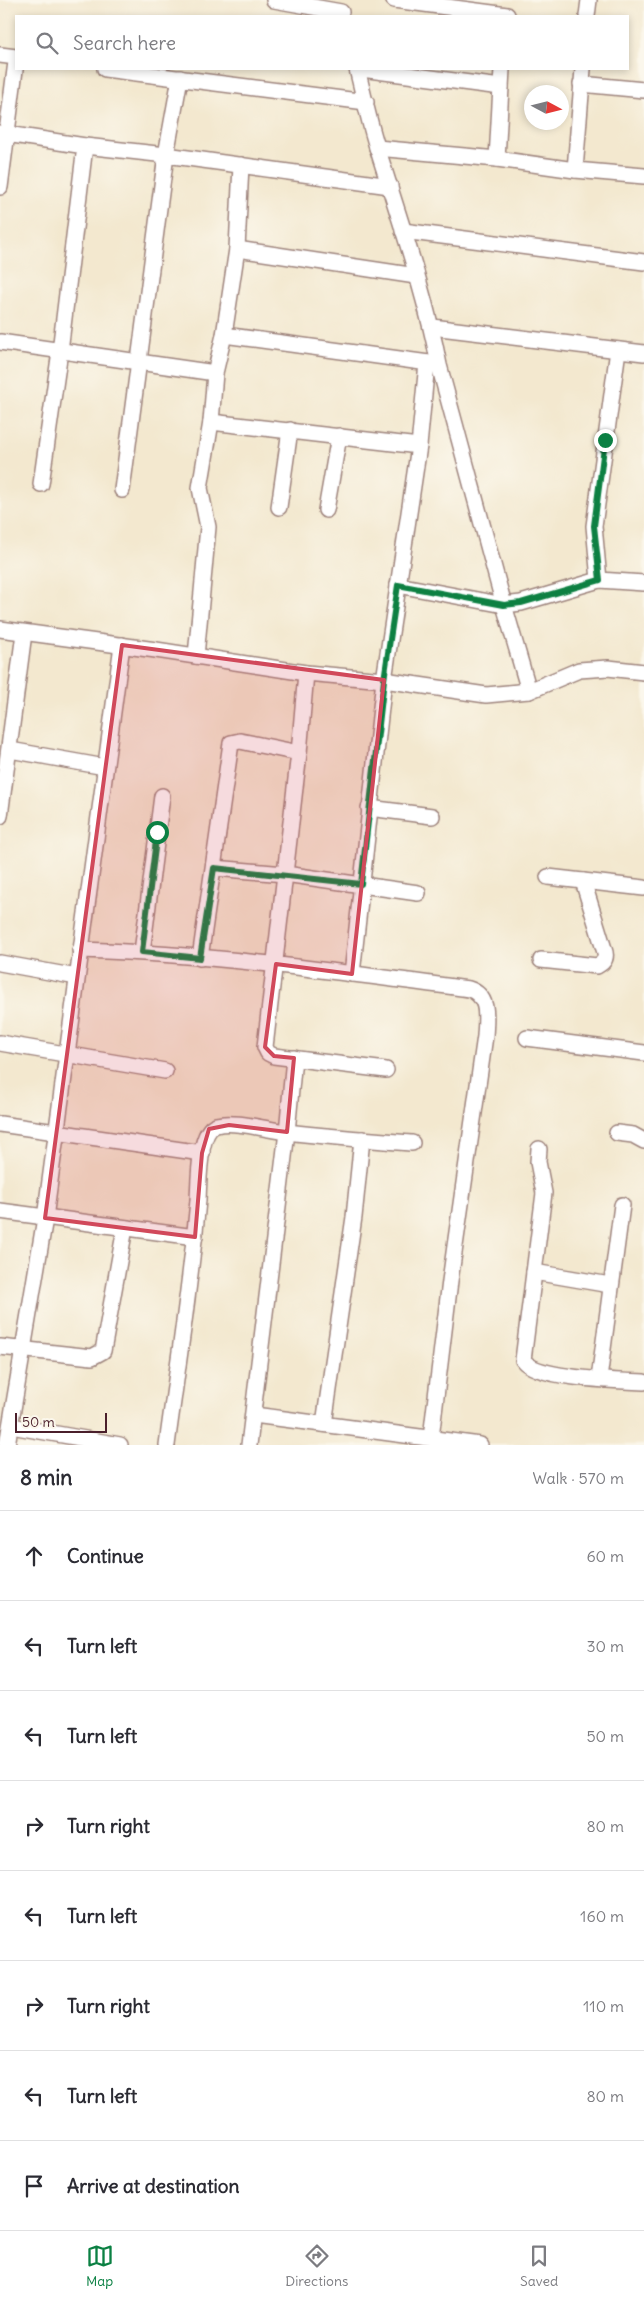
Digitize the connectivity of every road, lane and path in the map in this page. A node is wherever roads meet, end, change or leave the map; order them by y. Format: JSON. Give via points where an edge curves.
{"nodes":[{"id":1,"x":274,"y":0,"type":"edge"},
{"id":2,"x":394,"y":0,"type":"edge"},
{"id":3,"x":589,"y":0,"type":"edge"},
{"id":4,"x":340,"y":9,"type":"edge"},
{"id":5,"x":507,"y":10,"type":"edge"},
{"id":6,"x":587,"y":15,"type":"edge"},
{"id":7,"x":0,"y":55,"type":"edge"},
{"id":8,"x":15,"y":57,"type":"edge"},
{"id":9,"x":15,"y":68,"type":"edge"},
{"id":10,"x":113,"y":70,"type":"edge"},
{"id":11,"x":359,"y":70,"type":"edge"},
{"id":12,"x":367,"y":70,"type":"edge"},
{"id":13,"x":502,"y":70,"type":"edge"},
{"id":14,"x":583,"y":70,"type":"edge"},
{"id":15,"x":180,"y":78,"type":"junction"},
{"id":16,"x":581,"y":84,"type":"junction"},
{"id":17,"x":501,"y":87,"type":"junction"},
{"id":18,"x":644,"y":90,"type":"edge"},
{"id":19,"x":366,"y":102,"type":"junction"},
{"id":20,"x":4,"y":134,"type":"edge"},
{"id":21,"x":85,"y":146,"type":"junction"},
{"id":22,"x":377,"y":148,"type":"junction"},
{"id":23,"x":166,"y":155,"type":"junction"},
{"id":24,"x":497,"y":159,"type":"junction"},
{"id":25,"x":241,"y":165,"type":"junction"},
{"id":26,"x":575,"y":170,"type":"junction"},
{"id":27,"x":644,"y":176,"type":"edge"},
{"id":28,"x":390,"y":186,"type":"junction"},
{"id":29,"x":0,"y":187,"type":"edge"},
{"id":30,"x":403,"y":231,"type":"junction"},
{"id":31,"x":237,"y":249,"type":"junction"},
{"id":32,"x":644,"y":262,"type":"edge"},
{"id":33,"x":416,"y":276,"type":"junction"},
{"id":34,"x":432,"y":327,"type":"junction"},
{"id":35,"x":224,"y":335,"type":"junction"},
{"id":36,"x":0,"y":342,"type":"edge"},
{"id":37,"x":618,"y":350,"type":"junction"},
{"id":38,"x":60,"y":351,"type":"junction"},
{"id":39,"x":644,"y":353,"type":"edge"},
{"id":40,"x":138,"y":362,"type":"junction"},
{"id":41,"x":433,"y":364,"type":"junction"},
{"id":42,"x":215,"y":373,"type":"junction"},
{"id":43,"x":211,"y":422,"type":"junction"},
{"id":44,"x":290,"y":430,"type":"junction"},
{"id":45,"x":339,"y":436,"type":"junction"},
{"id":46,"x":419,"y":446,"type":"junction"},
{"id":47,"x":41,"y":484,"type":"dead end"},
{"id":48,"x":122,"y":490,"type":"dead end"},
{"id":49,"x":279,"y":507,"type":"dead end"},
{"id":50,"x":326,"y":510,"type":"dead end"},
{"id":51,"x":600,"y":580,"type":"junction"},
{"id":52,"x":644,"y":583,"type":"edge"},
{"id":53,"x":398,"y":585,"type":"junction"},
{"id":54,"x":504,"y":605,"type":"junction"},
{"id":55,"x":0,"y":629,"type":"edge"},
{"id":56,"x":24,"y":633,"type":"junction"},
{"id":57,"x":122,"y":646,"type":"junction"},
{"id":58,"x":196,"y":656,"type":"junction"},
{"id":59,"x":306,"y":672,"type":"junction"},
{"id":60,"x":644,"y":672,"type":"edge"},
{"id":61,"x":384,"y":680,"type":"junction"},
{"id":62,"x":529,"y":691,"type":"junction"},
{"id":63,"x":10,"y":750,"type":"junction"},
{"id":64,"x":299,"y":753,"type":"junction"},
{"id":65,"x":105,"y":767,"type":"junction"},
{"id":66,"x":162,"y":796,"type":"dead end"},
{"id":67,"x":369,"y":808,"type":"junction"},
{"id":68,"x":0,"y":816,"type":"edge"},
{"id":69,"x":432,"y":816,"type":"dead end"},
{"id":70,"x":214,"y":868,"type":"junction"},
{"id":71,"x":285,"y":874,"type":"junction"},
{"id":72,"x":548,"y":877,"type":"dead end"},
{"id":73,"x":583,"y":881,"type":"junction"},
{"id":74,"x":361,"y":884,"type":"junction"},
{"id":75,"x":644,"y":888,"type":"edge"},
{"id":76,"x":418,"y":892,"type":"dead end"},
{"id":77,"x":80,"y":950,"type":"junction"},
{"id":78,"x":142,"y":952,"type":"junction"},
{"id":79,"x":200,"y":958,"type":"junction"},
{"id":80,"x":541,"y":960,"type":"dead end"},
{"id":81,"x":0,"y":963,"type":"edge"},
{"id":82,"x":276,"y":964,"type":"junction"},
{"id":83,"x":352,"y":974,"type":"junction"},
{"id":84,"x":77,"y":978,"type":"junction"},
{"id":85,"x":527,"y":1038,"type":"dead end"},
{"id":86,"x":0,"y":1043,"type":"edge"},
{"id":87,"x":644,"y":1052,"type":"edge"},
{"id":88,"x":67,"y":1055,"type":"junction"},
{"id":89,"x":294,"y":1058,"type":"junction"},
{"id":90,"x":386,"y":1070,"type":"dead end"},
{"id":91,"x":165,"y":1071,"type":"dead end"},
{"id":92,"x":0,"y":1124,"type":"edge"},
{"id":93,"x":57,"y":1132,"type":"junction"},
{"id":94,"x":287,"y":1132,"type":"junction"},
{"id":95,"x":617,"y":1134,"type":"dead end"},
{"id":96,"x":362,"y":1139,"type":"junction"},
{"id":97,"x":644,"y":1141,"type":"edge"},
{"id":98,"x":412,"y":1143,"type":"dead end"},
{"id":99,"x":539,"y":1149,"type":"dead end"},
{"id":100,"x":202,"y":1153,"type":"junction"},
{"id":101,"x":622,"y":1205,"type":"dead end"},
{"id":102,"x":0,"y":1211,"type":"edge"},
{"id":103,"x":45,"y":1218,"type":"junction"},
{"id":104,"x":125,"y":1228,"type":"junction"},
{"id":105,"x":194,"y":1237,"type":"junction"},
{"id":106,"x":534,"y":1272,"type":"junction"},
{"id":107,"x":610,"y":1285,"type":"junction"},
{"id":108,"x":0,"y":1347,"type":"edge"},
{"id":109,"x":22,"y":1350,"type":"junction"},
{"id":110,"x":599,"y":1379,"type":"junction"},
{"id":111,"x":644,"y":1382,"type":"edge"},
{"id":112,"x":254,"y":1415,"type":"junction"},
{"id":113,"x":324,"y":1424,"type":"junction"},
{"id":114,"x":11,"y":1426,"type":"junction"},
{"id":115,"x":431,"y":1438,"type":"junction"},
{"id":116,"x":76,"y":1441,"type":"edge"},
{"id":117,"x":7,"y":1445,"type":"edge"},
{"id":118,"x":120,"y":1445,"type":"edge"},
{"id":119,"x":167,"y":1445,"type":"edge"},
{"id":120,"x":249,"y":1445,"type":"edge"},
{"id":121,"x":480,"y":1445,"type":"edge"}],
"edges":[{"from":1,"to":4,"type":"street"},
{"from":2,"to":5,"type":"street"},
{"from":3,"to":6,"type":"street"},
{"from":7,"to":8,"type":"street"},
{"from":9,"to":20,"type":"street"},
{"from":10,"to":15,"type":"street"},
{"from":11,"to":19,"type":"street"},
{"from":12,"to":17,"type":"street"},
{"from":13,"to":17,"type":"street"},
{"from":14,"to":16,"type":"street"},
{"from":15,"to":19,"type":"street"},
{"from":15,"to":23,"type":"street"},
{"from":16,"to":18,"type":"street"},
{"from":16,"to":26,"type":"street"},
{"from":17,"to":24,"type":"street"},
{"from":19,"to":22,"type":"street"},
{"from":20,"to":21,"type":"street"},
{"from":20,"to":29,"type":"street"},
{"from":21,"to":23,"type":"street"},
{"from":21,"to":38,"type":"street"},
{"from":22,"to":24,"type":"street"},
{"from":22,"to":28,"type":"street"},
{"from":23,"to":25,"type":"street"},
{"from":23,"to":40,"type":"street"},
{"from":24,"to":26,"type":"street"},
{"from":25,"to":28,"type":"street"},
{"from":25,"to":31,"type":"street"},
{"from":26,"to":27,"type":"street"},
{"from":28,"to":30,"type":"street"},
{"from":30,"to":32,"type":"street"},
{"from":30,"to":33,"type":"street"},
{"from":31,"to":33,"type":"street"},
{"from":31,"to":35,"type":"street"},
{"from":33,"to":34,"type":"street"},
{"from":34,"to":37,"type":"street"},
{"from":34,"to":41,"type":"street"},
{"from":35,"to":41,"type":"street"},
{"from":35,"to":42,"type":"street"},
{"from":36,"to":38,"type":"street"},
{"from":37,"to":39,"type":"street"},
{"from":37,"to":51,"type":"street","via":[[594,526]]},
{"from":38,"to":40,"type":"street"},
{"from":38,"to":47,"type":"street"},
{"from":40,"to":42,"type":"street"},
{"from":40,"to":48,"type":"street"},
{"from":41,"to":46,"type":"street"},
{"from":41,"to":54,"type":"street"},
{"from":42,"to":43,"type":"street"},
{"from":43,"to":44,"type":"street"},
{"from":43,"to":58,"type":"street","via":[[200,488],[208,527]]},
{"from":44,"to":45,"type":"street"},
{"from":44,"to":49,"type":"street"},
{"from":45,"to":46,"type":"street"},
{"from":45,"to":50,"type":"street"},
{"from":46,"to":53,"type":"street"},
{"from":51,"to":52,"type":"street"},
{"from":51,"to":54,"type":"street"},
{"from":53,"to":54,"type":"street"},
{"from":53,"to":61,"type":"street"},
{"from":54,"to":62,"type":"street"},
{"from":55,"to":56,"type":"street"},
{"from":56,"to":57,"type":"street"},
{"from":56,"to":63,"type":"street"},
{"from":57,"to":58,"type":"street"},
{"from":57,"to":65,"type":"street"},
{"from":58,"to":59,"type":"street"},
{"from":59,"to":61,"type":"street"},
{"from":59,"to":64,"type":"street"},
{"from":60,"to":62,"type":"street","via":[[608,668],[580,670]]},
{"from":61,"to":62,"type":"street","via":[[486,695]]},
{"from":61,"to":67,"type":"street"},
{"from":63,"to":65,"type":"street"},
{"from":63,"to":68,"type":"street"},
{"from":64,"to":70,"type":"street","via":[[240,741],[231,743]]},
{"from":64,"to":71,"type":"street"},
{"from":65,"to":77,"type":"street"},
{"from":66,"to":78,"type":"street"},
{"from":67,"to":69,"type":"street"},
{"from":67,"to":74,"type":"street"},
{"from":70,"to":71,"type":"street"},
{"from":70,"to":79,"type":"street"},
{"from":71,"to":74,"type":"street"},
{"from":71,"to":82,"type":"street"},
{"from":72,"to":73,"type":"street"},
{"from":73,"to":75,"type":"street"},
{"from":73,"to":80,"type":"street","via":[[605,959],[597,966]]},
{"from":74,"to":76,"type":"street"},
{"from":74,"to":83,"type":"street"},
{"from":77,"to":78,"type":"street"},
{"from":77,"to":84,"type":"street"},
{"from":78,"to":79,"type":"street"},
{"from":79,"to":82,"type":"street"},
{"from":81,"to":84,"type":"street"},
{"from":82,"to":83,"type":"street"},
{"from":82,"to":89,"type":"street","via":[[265,1047],[274,1056]]},
{"from":83,"to":115,"type":"street","via":[[469,989],[478,992],[484,1000],[484,1036]]},
{"from":84,"to":88,"type":"street"},
{"from":85,"to":87,"type":"street"},
{"from":86,"to":88,"type":"street"},
{"from":88,"to":91,"type":"street"},
{"from":88,"to":93,"type":"street"},
{"from":89,"to":90,"type":"street"},
{"from":89,"to":94,"type":"street"},
{"from":92,"to":93,"type":"street"},
{"from":93,"to":100,"type":"street"},
{"from":93,"to":103,"type":"street"},
{"from":94,"to":96,"type":"street"},
{"from":94,"to":100,"type":"street","via":[[215,1126],[204,1139]]},
{"from":94,"to":112,"type":"street"},
{"from":95,"to":97,"type":"street","via":[[633,1135]]},
{"from":96,"to":98,"type":"street"},
{"from":96,"to":113,"type":"street"},
{"from":99,"to":106,"type":"street","via":[[544,1193]]},
{"from":100,"to":105,"type":"street"},
{"from":101,"to":107,"type":"street"},
{"from":102,"to":103,"type":"street"},
{"from":103,"to":104,"type":"street"},
{"from":103,"to":109,"type":"street"},
{"from":104,"to":105,"type":"street"},
{"from":104,"to":109,"type":"street","via":[[103,1351],[92,1357]]},
{"from":105,"to":119,"type":"street"},
{"from":106,"to":107,"type":"street"},
{"from":106,"to":110,"type":"street","via":[[523,1360],[526,1365],[569,1377]]},
{"from":107,"to":110,"type":"street"},
{"from":108,"to":109,"type":"street"},
{"from":109,"to":114,"type":"street"},
{"from":110,"to":111,"type":"street"},
{"from":112,"to":113,"type":"street"},
{"from":112,"to":120,"type":"street"},
{"from":113,"to":115,"type":"street"},
{"from":114,"to":116,"type":"street"},
{"from":114,"to":117,"type":"street"},
{"from":115,"to":121,"type":"street"},
{"from":116,"to":118,"type":"street"}]}
